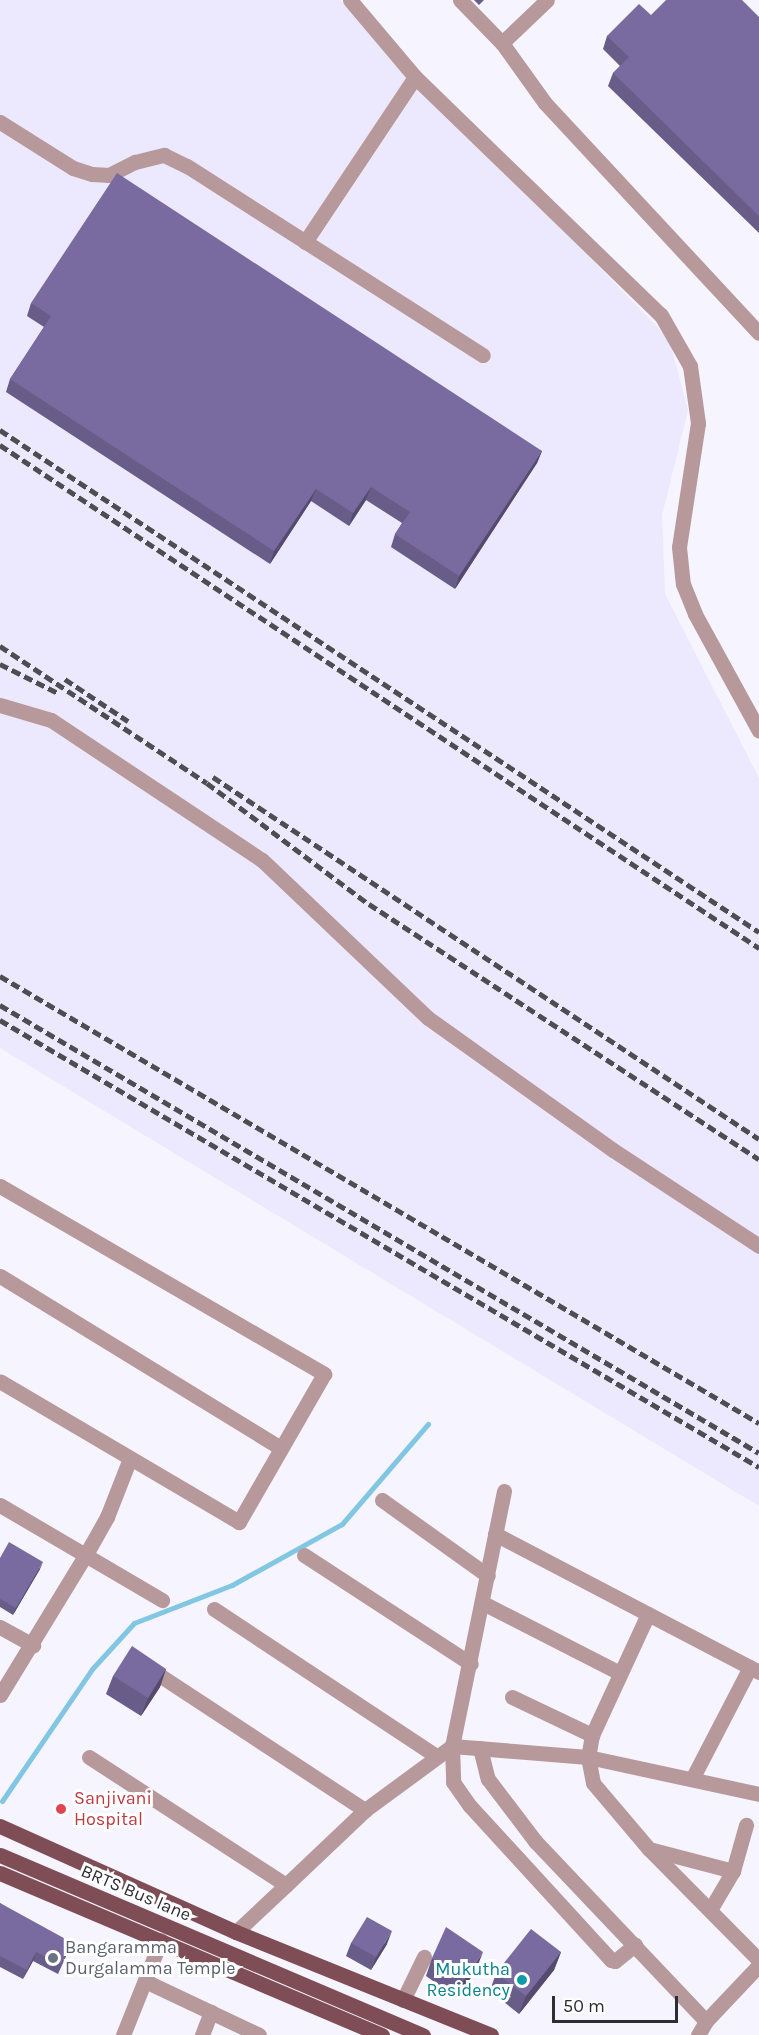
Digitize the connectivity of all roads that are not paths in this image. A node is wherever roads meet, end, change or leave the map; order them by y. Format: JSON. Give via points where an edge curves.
{"nodes":[{"id":1,"x":350,"y":0,"type":"edge"},
{"id":2,"x":460,"y":0,"type":"edge"},
{"id":3,"x":547,"y":0,"type":"edge"},
{"id":4,"x":502,"y":43,"type":"junction"},
{"id":5,"x":415,"y":77,"type":"junction"},
{"id":6,"x":0,"y":122,"type":"edge"},
{"id":7,"x":305,"y":242,"type":"junction"},
{"id":8,"x":759,"y":333,"type":"edge"},
{"id":9,"x":483,"y":355,"type":"dead end"},
{"id":10,"x":0,"y":705,"type":"edge"},
{"id":11,"x":759,"y":731,"type":"edge"},
{"id":12,"x":0,"y":1186,"type":"edge"},
{"id":13,"x":759,"y":1246,"type":"edge"},
{"id":14,"x":0,"y":1276,"type":"edge"},
{"id":15,"x":0,"y":1381,"type":"edge"},
{"id":16,"x":281,"y":1448,"type":"junction"},
{"id":17,"x":129,"y":1461,"type":"junction"},
{"id":18,"x":504,"y":1491,"type":"dead end"},
{"id":19,"x":382,"y":1500,"type":"dead end"},
{"id":20,"x":0,"y":1505,"type":"edge"},
{"id":21,"x":502,"y":1537,"type":"junction"},
{"id":22,"x":304,"y":1555,"type":"dead end"},
{"id":23,"x":85,"y":1556,"type":"junction"},
{"id":24,"x":488,"y":1576,"type":"junction"},
{"id":25,"x":162,"y":1600,"type":"dead end"},
{"id":26,"x":487,"y":1606,"type":"junction"},
{"id":27,"x":214,"y":1609,"type":"dead end"},
{"id":28,"x":648,"y":1614,"type":"junction"},
{"id":29,"x":0,"y":1627,"type":"edge"},
{"id":30,"x":33,"y":1645,"type":"junction"},
{"id":31,"x":138,"y":1661,"type":"edge"},
{"id":32,"x":471,"y":1664,"type":"junction"},
{"id":33,"x":755,"y":1670,"type":"edge"},
{"id":34,"x":620,"y":1673,"type":"junction"},
{"id":35,"x":0,"y":1695,"type":"edge"},
{"id":36,"x":512,"y":1697,"type":"dead end"},
{"id":37,"x":592,"y":1735,"type":"junction"},
{"id":38,"x":467,"y":1747,"type":"junction"},
{"id":39,"x":436,"y":1756,"type":"junction"},
{"id":40,"x":89,"y":1757,"type":"dead end"},
{"id":41,"x":588,"y":1757,"type":"junction"},
{"id":42,"x":692,"y":1779,"type":"junction"},
{"id":43,"x":759,"y":1794,"type":"edge"},
{"id":44,"x":365,"y":1810,"type":"junction"},
{"id":45,"x":746,"y":1825,"type":"dead end"},
{"id":46,"x":0,"y":1826,"type":"edge"},
{"id":47,"x":649,"y":1849,"type":"junction"},
{"id":48,"x":0,"y":1855,"type":"edge"},
{"id":49,"x":733,"y":1871,"type":"junction"},
{"id":50,"x":0,"y":1873,"type":"edge"},
{"id":51,"x":286,"y":1885,"type":"junction"},
{"id":52,"x":710,"y":1910,"type":"junction"},
{"id":53,"x":236,"y":1932,"type":"junction"},
{"id":54,"x":161,"y":1940,"type":"junction"},
{"id":55,"x":627,"y":1952,"type":"junction"},
{"id":56,"x":424,"y":1957,"type":"dead end"},
{"id":57,"x":759,"y":1960,"type":"edge"},
{"id":58,"x":759,"y":1965,"type":"edge"},
{"id":59,"x":145,"y":1980,"type":"junction"},
{"id":60,"x":753,"y":1984,"type":"edge"},
{"id":61,"x":403,"y":2000,"type":"junction"},
{"id":62,"x":211,"y":2012,"type":"junction"},
{"id":63,"x":706,"y":2021,"type":"junction"},
{"id":64,"x":123,"y":2035,"type":"edge"},
{"id":65,"x":202,"y":2035,"type":"edge"},
{"id":66,"x":259,"y":2035,"type":"edge"},
{"id":67,"x":382,"y":2035,"type":"edge"},
{"id":68,"x":423,"y":2035,"type":"edge"},
{"id":69,"x":491,"y":2035,"type":"edge"},
{"id":70,"x":699,"y":2035,"type":"edge"}],
"edges":[{"from":1,"to":5,"type":"street"},
{"from":2,"to":4,"type":"street"},
{"from":3,"to":4,"type":"street"},
{"from":4,"to":8,"type":"street","via":[[545,103]]},
{"from":5,"to":7,"type":"street"},
{"from":5,"to":11,"type":"street","via":[[662,315],[690,366],[698,423],[680,547],[683,584],[695,614]]},
{"from":6,"to":7,"type":"street","via":[[73,168],[92,174],[109,176],[135,162],[164,155]]},
{"from":7,"to":9,"type":"street"},
{"from":10,"to":13,"type":"street","via":[[51,720],[262,860],[428,1018],[613,1150]]},
{"from":12,"to":16,"type":"street","via":[[324,1374]]},
{"from":14,"to":16,"type":"street"},
{"from":15,"to":17,"type":"street"},
{"from":16,"to":17,"type":"street","via":[[238,1522]]},
{"from":17,"to":23,"type":"street","via":[[107,1517]]},
{"from":18,"to":21,"type":"street"},
{"from":19,"to":24,"type":"street"},
{"from":20,"to":23,"type":"street"},
{"from":21,"to":24,"type":"street"},
{"from":21,"to":28,"type":"street"},
{"from":22,"to":32,"type":"street"},
{"from":23,"to":25,"type":"street"},
{"from":23,"to":30,"type":"street"},
{"from":24,"to":26,"type":"street"},
{"from":26,"to":32,"type":"street"},
{"from":26,"to":34,"type":"street"},
{"from":27,"to":39,"type":"street"},
{"from":28,"to":33,"type":"street"},
{"from":28,"to":34,"type":"street"},
{"from":29,"to":30,"type":"street"},
{"from":30,"to":35,"type":"street"},
{"from":31,"to":44,"type":"street"},
{"from":32,"to":38,"type":"street"},
{"from":33,"to":42,"type":"street"},
{"from":34,"to":37,"type":"street"},
{"from":36,"to":37,"type":"street"},
{"from":37,"to":41,"type":"street"},
{"from":38,"to":39,"type":"street"},
{"from":38,"to":41,"type":"street"},
{"from":38,"to":55,"type":"street","via":[[535,1841]]},
{"from":38,"to":55,"type":"street","via":[[453,1782],[470,1806],[611,1960]]},
{"from":39,"to":44,"type":"street"},
{"from":40,"to":51,"type":"street"},
{"from":41,"to":42,"type":"street"},
{"from":41,"to":47,"type":"street","via":[[593,1783]]},
{"from":42,"to":43,"type":"street"},
{"from":44,"to":51,"type":"street"},
{"from":45,"to":49,"type":"street"},
{"from":46,"to":53,"type":"main road"},
{"from":47,"to":49,"type":"street"},
{"from":47,"to":52,"type":"street"},
{"from":48,"to":68,"type":"main road","name":"BRTS Bus lane"},
{"from":49,"to":52,"type":"street"},
{"from":50,"to":54,"type":"main road"},
{"from":51,"to":53,"type":"street"},
{"from":52,"to":57,"type":"street"},
{"from":53,"to":61,"type":"main road"},
{"from":54,"to":59,"type":"street"},
{"from":54,"to":67,"type":"main road"},
{"from":55,"to":63,"type":"street"},
{"from":56,"to":61,"type":"street"},
{"from":58,"to":60,"type":"street"},
{"from":59,"to":62,"type":"street"},
{"from":59,"to":64,"type":"street"},
{"from":60,"to":63,"type":"street"},
{"from":61,"to":69,"type":"main road"},
{"from":62,"to":65,"type":"street"},
{"from":62,"to":66,"type":"street"},
{"from":63,"to":70,"type":"street"}]}
